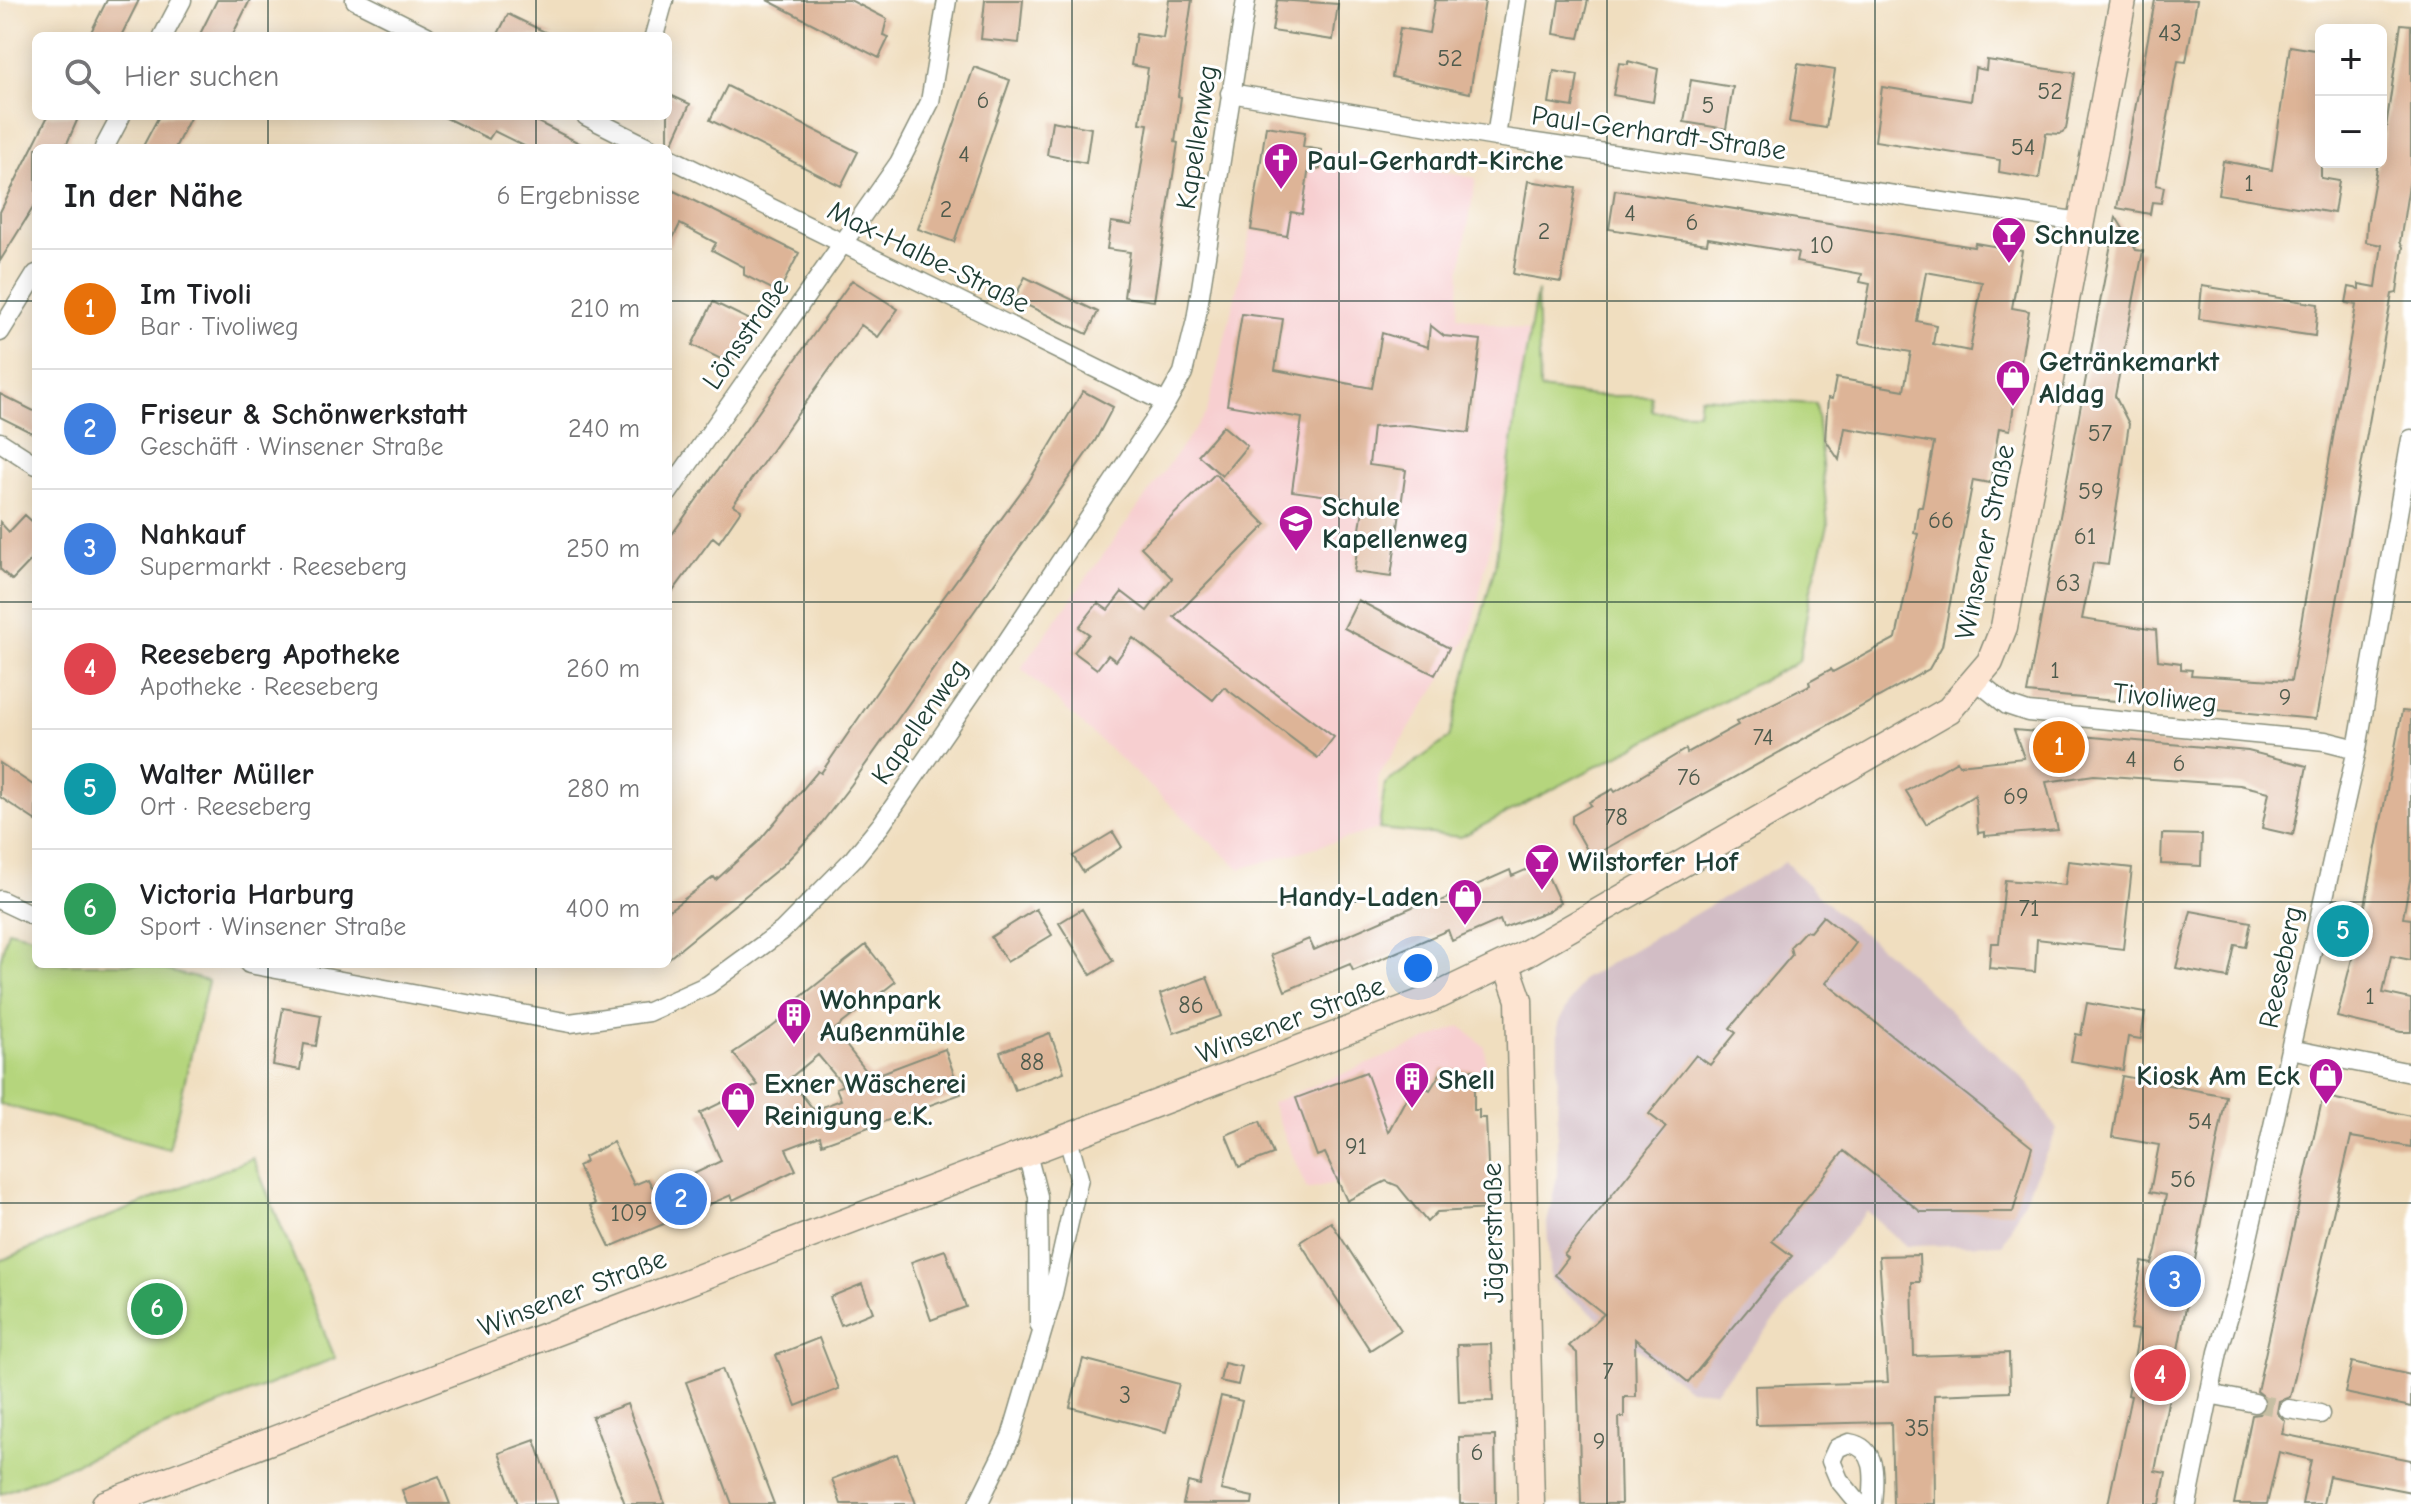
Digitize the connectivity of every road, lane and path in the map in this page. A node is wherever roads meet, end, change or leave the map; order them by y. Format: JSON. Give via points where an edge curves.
{"nodes":[{"id":1,"x":182,"y":0,"type":"edge"},
{"id":2,"x":355,"y":0,"type":"edge"},
{"id":3,"x":664,"y":0,"type":"edge"},
{"id":4,"x":947,"y":0,"type":"edge"},
{"id":5,"x":1246,"y":0,"type":"edge"},
{"id":6,"x":1517,"y":0,"type":"edge"},
{"id":7,"x":2123,"y":0,"type":"edge"},
{"id":8,"x":165,"y":32,"type":"edge"},
{"id":9,"x":419,"y":32,"type":"edge"},
{"id":10,"x":655,"y":32,"type":"edge"},
{"id":11,"x":1230,"y":93,"type":"junction"},
{"id":12,"x":119,"y":120,"type":"edge"},
{"id":13,"x":615,"y":122,"type":"edge"},
{"id":14,"x":1496,"y":137,"type":"junction"},
{"id":15,"x":106,"y":144,"type":"edge"},
{"id":16,"x":645,"y":144,"type":"edge"},
{"id":17,"x":672,"y":159,"type":"edge"},
{"id":18,"x":2081,"y":222,"type":"junction"},
{"id":19,"x":841,"y":245,"type":"junction"},
{"id":20,"x":32,"y":280,"type":"edge"},
{"id":21,"x":0,"y":332,"type":"edge"},
{"id":22,"x":1166,"y":403,"type":"junction"},
{"id":23,"x":2411,"y":439,"type":"edge"},
{"id":24,"x":0,"y":442,"type":"edge"},
{"id":25,"x":32,"y":462,"type":"edge"},
{"id":26,"x":672,"y":487,"type":"edge"},
{"id":27,"x":2403,"y":546,"type":"edge"},
{"id":28,"x":1977,"y":681,"type":"junction"},
{"id":29,"x":2357,"y":749,"type":"junction"},
{"id":30,"x":2,"y":904,"type":"edge"},
{"id":31,"x":32,"y":915,"type":"edge"},
{"id":32,"x":1506,"y":963,"type":"junction"},
{"id":33,"x":291,"y":968,"type":"edge"},
{"id":34,"x":312,"y":970,"type":"edge"},
{"id":35,"x":2290,"y":1049,"type":"junction"},
{"id":36,"x":2411,"y":1073,"type":"edge"},
{"id":37,"x":1068,"y":1139,"type":"junction"},
{"id":38,"x":1027,"y":1154,"type":"junction"},
{"id":39,"x":1040,"y":1338,"type":"junction"},
{"id":40,"x":2209,"y":1394,"type":"junction"},
{"id":41,"x":2255,"y":1403,"type":"tunnel mouth"},
{"id":42,"x":2288,"y":1409,"type":"tunnel mouth"},
{"id":43,"x":2320,"y":1414,"type":"dead end"},
{"id":44,"x":105,"y":1504,"type":"edge"},
{"id":45,"x":978,"y":1504,"type":"edge"},
{"id":46,"x":1531,"y":1504,"type":"edge"},
{"id":47,"x":1859,"y":1504,"type":"edge"},
{"id":48,"x":1872,"y":1504,"type":"edge"},
{"id":49,"x":2187,"y":1504,"type":"edge"}],
"edges":[{"from":1,"to":8,"type":"street"},
{"from":2,"to":9,"type":"street"},
{"from":3,"to":10,"type":"street"},
{"from":4,"to":19,"type":"street","name":"Lönsstraße","via":[[930,102],[899,163]]},
{"from":5,"to":11,"type":"street","name":"Kapellenweg"},
{"from":6,"to":14,"type":"street"},
{"from":7,"to":18,"type":"main road","name":"Winsener Straße"},
{"from":11,"to":14,"type":"street","name":"Paul-Gerhardt-Straße"},
{"from":11,"to":22,"type":"street","name":"Kapellenweg","via":[[1196,320],[1183,373]]},
{"from":12,"to":15,"type":"street"},
{"from":13,"to":16,"type":"street"},
{"from":14,"to":18,"type":"street","name":"Paul-Gerhardt-Straße"},
{"from":17,"to":19,"type":"street","name":"Max-Halbe-Straße"},
{"from":18,"to":28,"type":"main road","name":"Winsener Straße","via":[[2004,627],[1997,650]]},
{"from":19,"to":22,"type":"street","name":"Max-Halbe-Straße"},
{"from":19,"to":26,"type":"street","name":"Lönsstraße"},
{"from":20,"to":21,"type":"street"},
{"from":22,"to":34,"type":"street","name":"Kapellenweg","via":[[881,825],[782,931],[708,985],[648,1012],[570,1023]]},
{"from":23,"to":27,"type":"street","name":"Reeseberg"},
{"from":24,"to":25,"type":"street"},
{"from":27,"to":29,"type":"street","name":"Reeseberg"},
{"from":28,"to":29,"type":"street","name":"Tivoliweg","via":[[2007,705],[2028,712],[2325,741]]},
{"from":28,"to":32,"type":"main road","name":"Winsener Straße","via":[[1941,716]]},
{"from":29,"to":35,"type":"street","name":"Reeseberg"},
{"from":30,"to":31,"type":"street"},
{"from":32,"to":37,"type":"main road","name":"Winsener Straße","via":[[1382,1019]]},
{"from":32,"to":46,"type":"main road","name":"Jägerstraße","via":[[1519,1000]]},
{"from":33,"to":34,"type":"street","name":"Kapellenweg"},
{"from":35,"to":36,"type":"street"},
{"from":35,"to":40,"type":"street","name":"Reeseberg"},
{"from":37,"to":38,"type":"main road","name":"Winsener Straße"},
{"from":37,"to":39,"type":"street","via":[[1079,1178]]},
{"from":38,"to":39,"type":"street","via":[[1038,1196]]},
{"from":38,"to":44,"type":"main road","name":"Winsener Straße"},
{"from":39,"to":45,"type":"street","via":[[1011,1437]]},
{"from":40,"to":41,"type":"street"},
{"from":40,"to":49,"type":"street","name":"Reeseberg"},
{"from":42,"to":43,"type":"street"},
{"from":47,"to":48,"type":"street","via":[[1831,1461],[1837,1448],[1849,1443],[1861,1447],[1872,1461]]}]}
